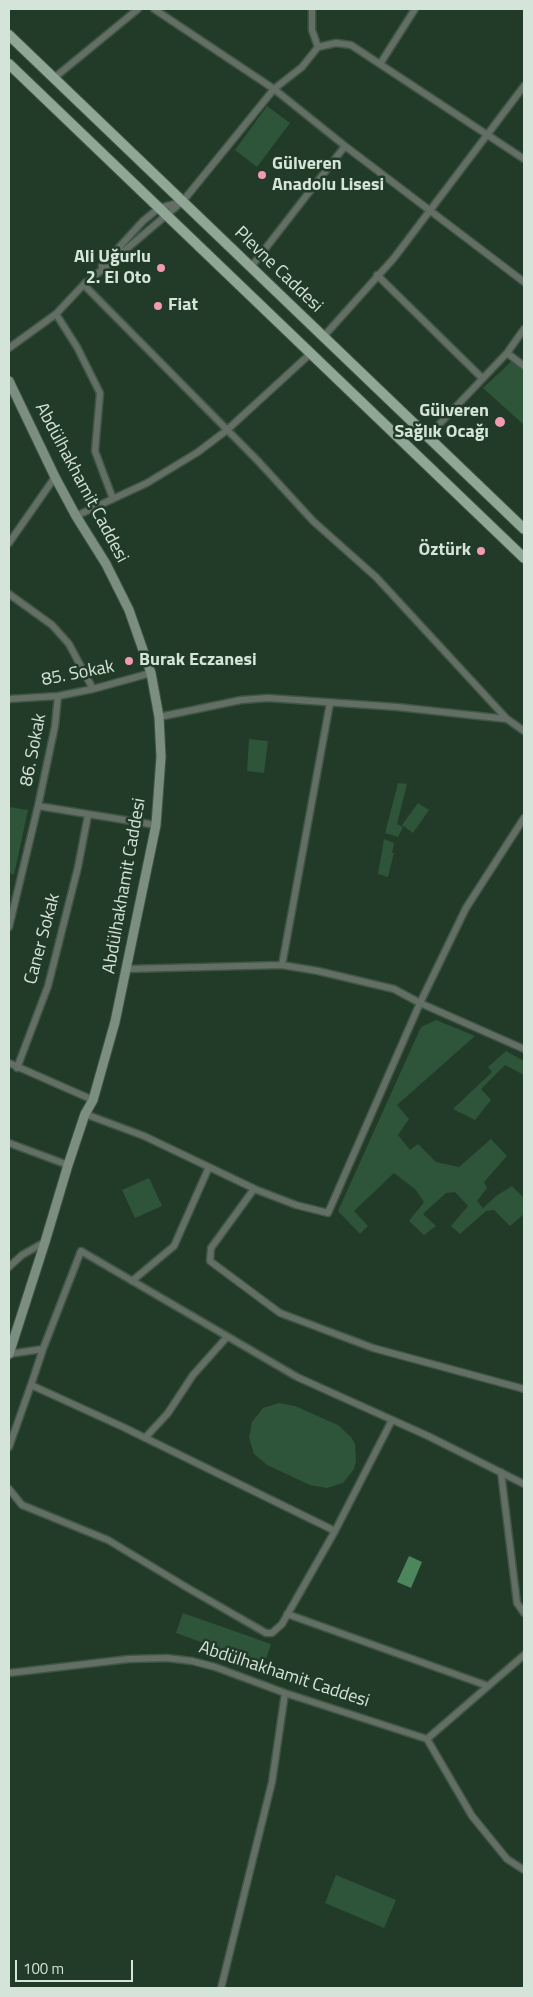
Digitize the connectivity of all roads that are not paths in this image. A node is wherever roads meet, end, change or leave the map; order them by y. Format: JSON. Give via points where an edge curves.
{"nodes":[{"id":1,"x":138,"y":9,"type":"edge"},
{"id":2,"x":154,"y":9,"type":"edge"},
{"id":3,"x":312,"y":9,"type":"edge"},
{"id":4,"x":415,"y":9,"type":"edge"},
{"id":5,"x":9,"y":35,"type":"edge"},
{"id":6,"x":318,"y":47,"type":"junction"},
{"id":7,"x":9,"y":64,"type":"edge"},
{"id":8,"x":380,"y":64,"type":"junction"},
{"id":9,"x":54,"y":78,"type":"junction"},
{"id":10,"x":524,"y":86,"type":"edge"},
{"id":11,"x":274,"y":89,"type":"junction"},
{"id":12,"x":486,"y":134,"type":"junction"},
{"id":13,"x":346,"y":146,"type":"junction"},
{"id":14,"x":524,"y":159,"type":"edge"},
{"id":15,"x":183,"y":202,"type":"junction"},
{"id":16,"x":159,"y":208,"type":"junction"},
{"id":17,"x":430,"y":211,"type":"junction"},
{"id":18,"x":167,"y":216,"type":"junction"},
{"id":19,"x":251,"y":267,"type":"junction"},
{"id":20,"x":377,"y":275,"type":"junction"},
{"id":21,"x":524,"y":282,"type":"edge"},
{"id":22,"x":84,"y":285,"type":"junction"},
{"id":23,"x":56,"y":314,"type":"junction"},
{"id":24,"x":524,"y":329,"type":"edge"},
{"id":25,"x":324,"y":336,"type":"junction"},
{"id":26,"x":9,"y":348,"type":"edge"},
{"id":27,"x":507,"y":353,"type":"junction"},
{"id":28,"x":310,"y":354,"type":"junction"},
{"id":29,"x":524,"y":366,"type":"edge"},
{"id":30,"x":482,"y":378,"type":"junction"},
{"id":31,"x":9,"y":381,"type":"edge"},
{"id":32,"x":227,"y":430,"type":"junction"},
{"id":33,"x":428,"y":436,"type":"junction"},
{"id":34,"x":55,"y":477,"type":"junction"},
{"id":35,"x":113,"y":499,"type":"junction"},
{"id":36,"x":76,"y":516,"type":"junction"},
{"id":37,"x":524,"y":529,"type":"edge"},
{"id":38,"x":9,"y":543,"type":"edge"},
{"id":39,"x":524,"y":558,"type":"edge"},
{"id":40,"x":9,"y":594,"type":"edge"},
{"id":41,"x":151,"y":673,"type":"junction"},
{"id":42,"x":93,"y":689,"type":"junction"},
{"id":43,"x":58,"y":696,"type":"junction"},
{"id":44,"x":9,"y":699,"type":"edge"},
{"id":45,"x":330,"y":703,"type":"junction"},
{"id":46,"x":159,"y":717,"type":"junction"},
{"id":47,"x":507,"y":719,"type":"junction"},
{"id":48,"x":524,"y":731,"type":"edge"},
{"id":49,"x":38,"y":806,"type":"junction"},
{"id":50,"x":88,"y":815,"type":"junction"},
{"id":51,"x":524,"y":818,"type":"edge"},
{"id":52,"x":156,"y":825,"type":"junction"},
{"id":53,"x":9,"y":926,"type":"edge"},
{"id":54,"x":282,"y":965,"type":"junction"},
{"id":55,"x":126,"y":969,"type":"junction"},
{"id":56,"x":420,"y":1003,"type":"junction"},
{"id":57,"x":524,"y":1049,"type":"edge"},
{"id":58,"x":9,"y":1063,"type":"edge"},
{"id":59,"x":17,"y":1068,"type":"junction"},
{"id":60,"x":93,"y":1100,"type":"junction"},
{"id":61,"x":85,"y":1114,"type":"junction"},
{"id":62,"x":9,"y":1143,"type":"edge"},
{"id":63,"x":68,"y":1165,"type":"junction"},
{"id":64,"x":209,"y":1167,"type":"junction"},
{"id":65,"x":254,"y":1189,"type":"junction"},
{"id":66,"x":45,"y":1242,"type":"junction"},
{"id":67,"x":9,"y":1268,"type":"edge"},
{"id":68,"x":132,"y":1281,"type":"junction"},
{"id":69,"x":227,"y":1337,"type":"junction"},
{"id":70,"x":43,"y":1349,"type":"junction"},
{"id":71,"x":9,"y":1354,"type":"edge"},
{"id":72,"x":31,"y":1385,"type":"junction"},
{"id":73,"x":524,"y":1389,"type":"edge"},
{"id":74,"x":392,"y":1420,"type":"junction"},
{"id":75,"x":145,"y":1438,"type":"junction"},
{"id":76,"x":9,"y":1447,"type":"edge"},
{"id":77,"x":501,"y":1472,"type":"junction"},
{"id":78,"x":524,"y":1484,"type":"edge"},
{"id":79,"x":9,"y":1489,"type":"edge"},
{"id":80,"x":335,"y":1531,"type":"junction"},
{"id":81,"x":524,"y":1613,"type":"edge"},
{"id":82,"x":287,"y":1614,"type":"junction"},
{"id":83,"x":524,"y":1655,"type":"edge"},
{"id":84,"x":9,"y":1673,"type":"edge"},
{"id":85,"x":488,"y":1686,"type":"junction"},
{"id":86,"x":285,"y":1693,"type":"junction"},
{"id":87,"x":427,"y":1739,"type":"junction"},
{"id":88,"x":524,"y":1870,"type":"edge"},
{"id":89,"x":221,"y":1988,"type":"edge"}],
"edges":[{"from":1,"to":9,"type":"street"},
{"from":2,"to":11,"type":"street"},
{"from":3,"to":6,"type":"street","via":[[312,30]]},
{"from":4,"to":8,"type":"street"},
{"from":5,"to":9,"type":"main road","name":"Plevne Caddesi"},
{"from":6,"to":8,"type":"street","via":[[336,43],[351,45]]},
{"from":6,"to":11,"type":"street","via":[[302,67]]},
{"from":7,"to":16,"type":"main road"},
{"from":8,"to":12,"type":"street"},
{"from":9,"to":15,"type":"main road","name":"Plevne Caddesi"},
{"from":10,"to":12,"type":"street"},
{"from":11,"to":13,"type":"street"},
{"from":11,"to":15,"type":"street"},
{"from":12,"to":14,"type":"street"},
{"from":12,"to":17,"type":"street"},
{"from":13,"to":17,"type":"street"},
{"from":13,"to":19,"type":"street"},
{"from":15,"to":16,"type":"street"},
{"from":15,"to":18,"type":"street"},
{"from":15,"to":19,"type":"main road","name":"Plevne Caddesi"},
{"from":16,"to":18,"type":"main road"},
{"from":16,"to":22,"type":"street"},
{"from":17,"to":20,"type":"street"},
{"from":17,"to":21,"type":"street"},
{"from":18,"to":22,"type":"street"},
{"from":18,"to":28,"type":"main road"},
{"from":19,"to":25,"type":"main road","name":"Plevne Caddesi"},
{"from":20,"to":25,"type":"street"},
{"from":20,"to":30,"type":"street"},
{"from":22,"to":23,"type":"street"},
{"from":22,"to":32,"type":"street"},
{"from":23,"to":26,"type":"street"},
{"from":23,"to":35,"type":"street","via":[[100,393],[95,451]]},
{"from":24,"to":27,"type":"street"},
{"from":25,"to":33,"type":"main road","name":"Plevne Caddesi"},
{"from":27,"to":29,"type":"street"},
{"from":27,"to":30,"type":"street"},
{"from":28,"to":32,"type":"street"},
{"from":28,"to":39,"type":"main road"},
{"from":30,"to":33,"type":"street"},
{"from":31,"to":34,"type":"main road","name":"Abdülhakhamit Caddesi"},
{"from":32,"to":35,"type":"street","via":[[198,452]]},
{"from":32,"to":47,"type":"street","via":[[313,521],[376,578]]},
{"from":33,"to":37,"type":"main road","name":"Plevne Caddesi"},
{"from":34,"to":36,"type":"main road","name":"Abdülhakhamit Caddesi"},
{"from":34,"to":38,"type":"street"},
{"from":35,"to":36,"type":"street"},
{"from":36,"to":41,"type":"main road","name":"Abdülhakhamit Caddesi","via":[[106,564],[129,610]]},
{"from":40,"to":42,"type":"street","via":[[52,625],[69,644]]},
{"from":41,"to":42,"type":"street","name":"85. Sokak"},
{"from":41,"to":46,"type":"main road","name":"Abdülhakhamit Caddesi"},
{"from":42,"to":43,"type":"street","name":"85. Sokak"},
{"from":43,"to":44,"type":"street","name":"85. Sokak"},
{"from":43,"to":49,"type":"street","name":"86. Sokak"},
{"from":45,"to":46,"type":"street","via":[[242,700]]},
{"from":45,"to":47,"type":"street"},
{"from":45,"to":54,"type":"street"},
{"from":46,"to":52,"type":"main road","name":"Abdülhakhamit Caddesi","via":[[161,757]]},
{"from":47,"to":48,"type":"street"},
{"from":49,"to":50,"type":"street"},
{"from":49,"to":53,"type":"street","name":"86. Sokak"},
{"from":50,"to":52,"type":"street"},
{"from":50,"to":59,"type":"street","name":"Caner Sokak","via":[[48,986]]},
{"from":51,"to":56,"type":"street","via":[[466,908]]},
{"from":52,"to":55,"type":"main road","name":"Abdülhakhamit Caddesi"},
{"from":54,"to":55,"type":"street"},
{"from":54,"to":56,"type":"street","via":[[394,989]]},
{"from":55,"to":60,"type":"main road","name":"Abdülhakhamit Caddesi"},
{"from":56,"to":57,"type":"street"},
{"from":56,"to":65,"type":"street","via":[[328,1213]]},
{"from":58,"to":59,"type":"street"},
{"from":59,"to":60,"type":"street"},
{"from":60,"to":61,"type":"main road","name":"Abdülhakhamit Caddesi"},
{"from":61,"to":63,"type":"main road","name":"Abdülhakhamit Caddesi"},
{"from":61,"to":64,"type":"street","via":[[144,1136]]},
{"from":62,"to":63,"type":"street"},
{"from":63,"to":66,"type":"main road","name":"Abdülhakhamit Caddesi"},
{"from":64,"to":65,"type":"street"},
{"from":64,"to":68,"type":"street","via":[[174,1246]]},
{"from":65,"to":73,"type":"street","via":[[211,1248],[210,1261],[280,1313],[373,1348]]},
{"from":66,"to":67,"type":"street","via":[[22,1255]]},
{"from":66,"to":71,"type":"main road","name":"Abdülhakhamit Caddesi"},
{"from":68,"to":69,"type":"street"},
{"from":68,"to":70,"type":"street","via":[[81,1250]]},
{"from":69,"to":74,"type":"street","via":[[297,1377]]},
{"from":69,"to":75,"type":"street","via":[[193,1375],[168,1414]]},
{"from":70,"to":71,"type":"street"},
{"from":70,"to":72,"type":"street"},
{"from":72,"to":75,"type":"street"},
{"from":72,"to":76,"type":"street"},
{"from":74,"to":77,"type":"street"},
{"from":74,"to":80,"type":"street"},
{"from":75,"to":80,"type":"street"},
{"from":77,"to":78,"type":"street"},
{"from":77,"to":81,"type":"street","via":[[517,1603]]},
{"from":79,"to":82,"type":"street","via":[[22,1505],[108,1540],[266,1634],[272,1634]]},
{"from":80,"to":82,"type":"street"},
{"from":82,"to":85,"type":"street"},
{"from":83,"to":85,"type":"street"},
{"from":84,"to":86,"type":"street","name":"Abdülhakhamit Caddesi","via":[[128,1659],[167,1658],[214,1667]]},
{"from":85,"to":87,"type":"street"},
{"from":86,"to":87,"type":"street","name":"Abdülhakhamit Caddesi"},
{"from":86,"to":89,"type":"street","via":[[272,1782]]},
{"from":87,"to":88,"type":"street","via":[[472,1816],[507,1859]]}]}
